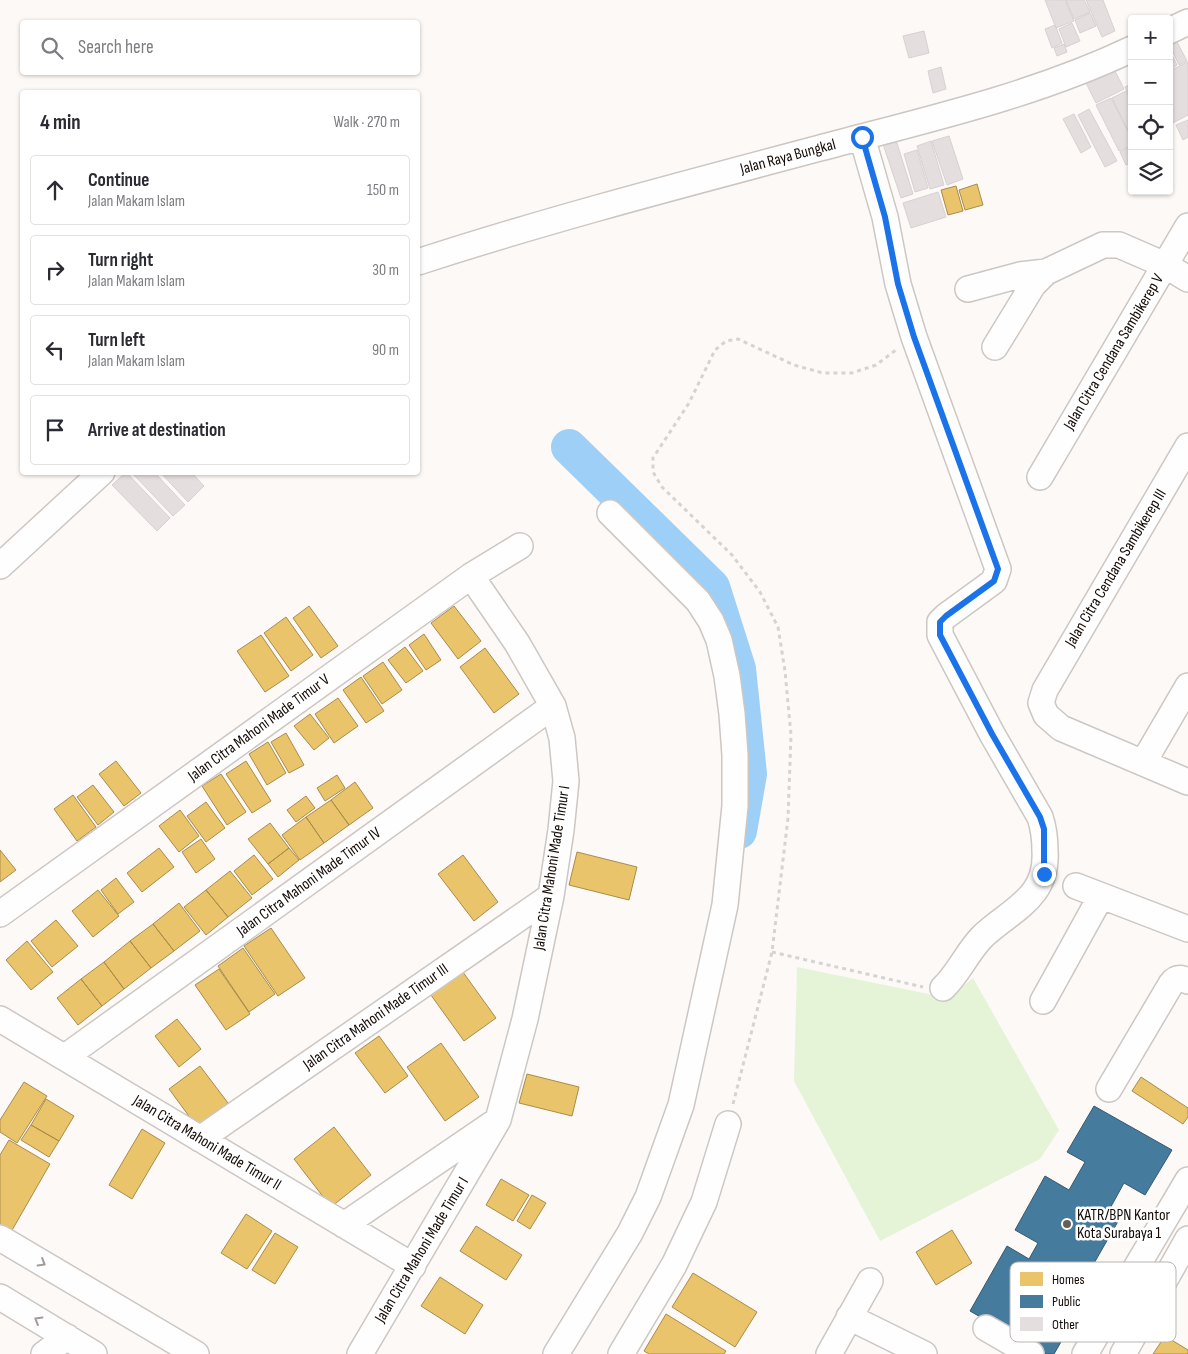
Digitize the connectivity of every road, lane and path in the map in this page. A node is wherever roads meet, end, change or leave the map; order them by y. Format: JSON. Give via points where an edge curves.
{"nodes":[{"id":1,"x":1188,"y":22,"type":"edge"},
{"id":2,"x":1173,"y":29,"type":"edge"},
{"id":3,"x":1128,"y":51,"type":"edge"},
{"id":4,"x":862,"y":137,"type":"junction"},
{"id":5,"x":1188,"y":226,"type":"edge"},
{"id":6,"x":420,"y":261,"type":"edge"},
{"id":7,"x":1165,"y":265,"type":"junction"},
{"id":8,"x":1046,"y":272,"type":"junction"},
{"id":9,"x":1188,"y":279,"type":"edge"},
{"id":10,"x":968,"y":289,"type":"dead end"},
{"id":11,"x":914,"y":337,"type":"junction"},
{"id":12,"x":995,"y":347,"type":"dead end"},
{"id":13,"x":1188,"y":446,"type":"edge"},
{"id":14,"x":99,"y":475,"type":"edge"},
{"id":15,"x":1040,"y":476,"type":"dead end"},
{"id":16,"x":610,"y":513,"type":"dead end"},
{"id":17,"x":520,"y":546,"type":"dead end"},
{"id":18,"x":0,"y":566,"type":"edge"},
{"id":19,"x":471,"y":576,"type":"junction"},
{"id":20,"x":1188,"y":686,"type":"edge"},
{"id":21,"x":553,"y":706,"type":"junction"},
{"id":22,"x":1143,"y":763,"type":"junction"},
{"id":23,"x":1188,"y":782,"type":"edge"},
{"id":24,"x":1076,"y":886,"type":"dead end"},
{"id":25,"x":551,"y":896,"type":"junction"},
{"id":26,"x":1101,"y":896,"type":"junction"},
{"id":27,"x":0,"y":914,"type":"edge"},
{"id":28,"x":1188,"y":929,"type":"edge"},
{"id":29,"x":772,"y":952,"type":"junction"},
{"id":30,"x":1188,"y":981,"type":"edge"},
{"id":31,"x":943,"y":988,"type":"joint"},
{"id":32,"x":1043,"y":1001,"type":"dead end"},
{"id":33,"x":0,"y":1019,"type":"edge"},
{"id":34,"x":65,"y":1057,"type":"junction"},
{"id":35,"x":1109,"y":1090,"type":"dead end"},
{"id":36,"x":498,"y":1120,"type":"junction"},
{"id":37,"x":728,"y":1124,"type":"joint"},
{"id":38,"x":200,"y":1139,"type":"junction"},
{"id":39,"x":1188,"y":1180,"type":"edge"},
{"id":40,"x":344,"y":1225,"type":"junction"},
{"id":41,"x":0,"y":1238,"type":"edge"},
{"id":42,"x":1188,"y":1239,"type":"edge"},
{"id":43,"x":1143,"y":1262,"type":"edge"},
{"id":44,"x":1175,"y":1262,"type":"edge"},
{"id":45,"x":413,"y":1266,"type":"junction"},
{"id":46,"x":870,"y":1281,"type":"dead end"},
{"id":47,"x":0,"y":1297,"type":"edge"},
{"id":48,"x":850,"y":1317,"type":"junction"},
{"id":49,"x":986,"y":1328,"type":"dead end"},
{"id":50,"x":67,"y":1337,"type":"junction"},
{"id":51,"x":1010,"y":1342,"type":"edge"},
{"id":52,"x":1010,"y":1342,"type":"edge"},
{"id":53,"x":1130,"y":1342,"type":"edge"},
{"id":54,"x":44,"y":1354,"type":"edge"},
{"id":55,"x":94,"y":1354,"type":"edge"},
{"id":56,"x":196,"y":1354,"type":"edge"},
{"id":57,"x":360,"y":1354,"type":"edge"},
{"id":58,"x":556,"y":1354,"type":"edge"},
{"id":59,"x":621,"y":1354,"type":"edge"},
{"id":60,"x":829,"y":1354,"type":"edge"},
{"id":61,"x":924,"y":1354,"type":"edge"},
{"id":62,"x":1031,"y":1354,"type":"edge"},
{"id":63,"x":1123,"y":1354,"type":"edge"}],
"edges":[{"from":1,"to":2,"type":"street"},
{"from":3,"to":4,"type":"street","name":"Jalan Raya Bungkal","via":[[1088,70],[1010,97]]},
{"from":4,"to":6,"type":"street","name":"Jalan Raya Bungkal"},
{"from":4,"to":11,"type":"street"},
{"from":5,"to":7,"type":"street","name":"Jalan Citra Cendana Sambikerep V"},
{"from":7,"to":8,"type":"street","via":[[1120,245],[1103,245]]},
{"from":7,"to":9,"type":"street"},
{"from":7,"to":15,"type":"street","name":"Jalan Citra Cendana Sambikerep V"},
{"from":8,"to":10,"type":"street"},
{"from":8,"to":12,"type":"street","via":[[1033,285]]},
{"from":11,"to":29,"type":"path","via":[[876,365],[852,373],[824,373],[794,365],[738,339],[726,341],[715,350],[689,403],[653,458],[653,472],[662,487],[732,555],[760,592],[778,627],[791,735],[788,818]]},
{"from":11,"to":31,"type":"street","via":[[998,569],[994,581],[940,622],[940,635],[1040,817],[1046,863],[1039,886],[1026,902],[978,942]]},
{"from":13,"to":22,"type":"street","name":"Jalan Citra Cendana Sambikerep III","via":[[1044,690],[1041,702],[1046,715],[1061,728]]},
{"from":14,"to":18,"type":"street"},
{"from":16,"to":58,"type":"street","via":[[698,601],[711,621],[719,640],[732,714],[735,806],[725,905],[678,1114],[648,1197],[630,1233]]},
{"from":17,"to":19,"type":"street","name":"Jalan Citra Mahoni Made Timur V"},
{"from":19,"to":21,"type":"street","name":"Jalan Citra Mahoni Made Timur I","via":[[527,659]]},
{"from":19,"to":27,"type":"street","name":"Jalan Citra Mahoni Made Timur V"},
{"from":20,"to":22,"type":"street"},
{"from":21,"to":25,"type":"street","name":"Jalan Citra Mahoni Made Timur I","via":[[562,738],[566,780]]},
{"from":21,"to":34,"type":"street","name":"Jalan Citra Mahoni Made Timur IV"},
{"from":22,"to":23,"type":"street"},
{"from":24,"to":26,"type":"street"},
{"from":25,"to":36,"type":"street","name":"Jalan Citra Mahoni Made Timur I"},
{"from":25,"to":38,"type":"street","name":"Jalan Citra Mahoni Made Timur III"},
{"from":26,"to":28,"type":"street"},
{"from":26,"to":32,"type":"street"},
{"from":29,"to":31,"type":"path","via":[[934,990]]},
{"from":29,"to":37,"type":"path"},
{"from":30,"to":35,"type":"street","via":[[1175,979],[1171,984]]},
{"from":33,"to":34,"type":"street","name":"Jalan Citra Mahoni Made Timur II"},
{"from":34,"to":38,"type":"street","name":"Jalan Citra Mahoni Made Timur II"},
{"from":36,"to":40,"type":"street","name":"Jalan Citra Mahoni Made Timur I"},
{"from":36,"to":45,"type":"street","name":"Jalan Citra Mahoni Made Timur I"},
{"from":37,"to":59,"type":"street","via":[[704,1202],[674,1265]]},
{"from":38,"to":40,"type":"street","name":"Jalan Citra Mahoni Made Timur II"},
{"from":39,"to":43,"type":"street"},
{"from":40,"to":45,"type":"street","name":"Jalan Citra Mahoni Made Timur II"},
{"from":41,"to":56,"type":"street","one_way":true},
{"from":42,"to":44,"type":"street"},
{"from":45,"to":57,"type":"street","name":"Jalan Citra Mahoni Made Timur I"},
{"from":46,"to":48,"type":"street"},
{"from":50,"to":47,"type":"street","one_way":true},
{"from":48,"to":60,"type":"street"},
{"from":48,"to":61,"type":"street"},
{"from":49,"to":51,"type":"street"},
{"from":50,"to":54,"type":"street"},
{"from":50,"to":55,"type":"street"},
{"from":52,"to":62,"type":"street"},
{"from":53,"to":63,"type":"street"}]}
